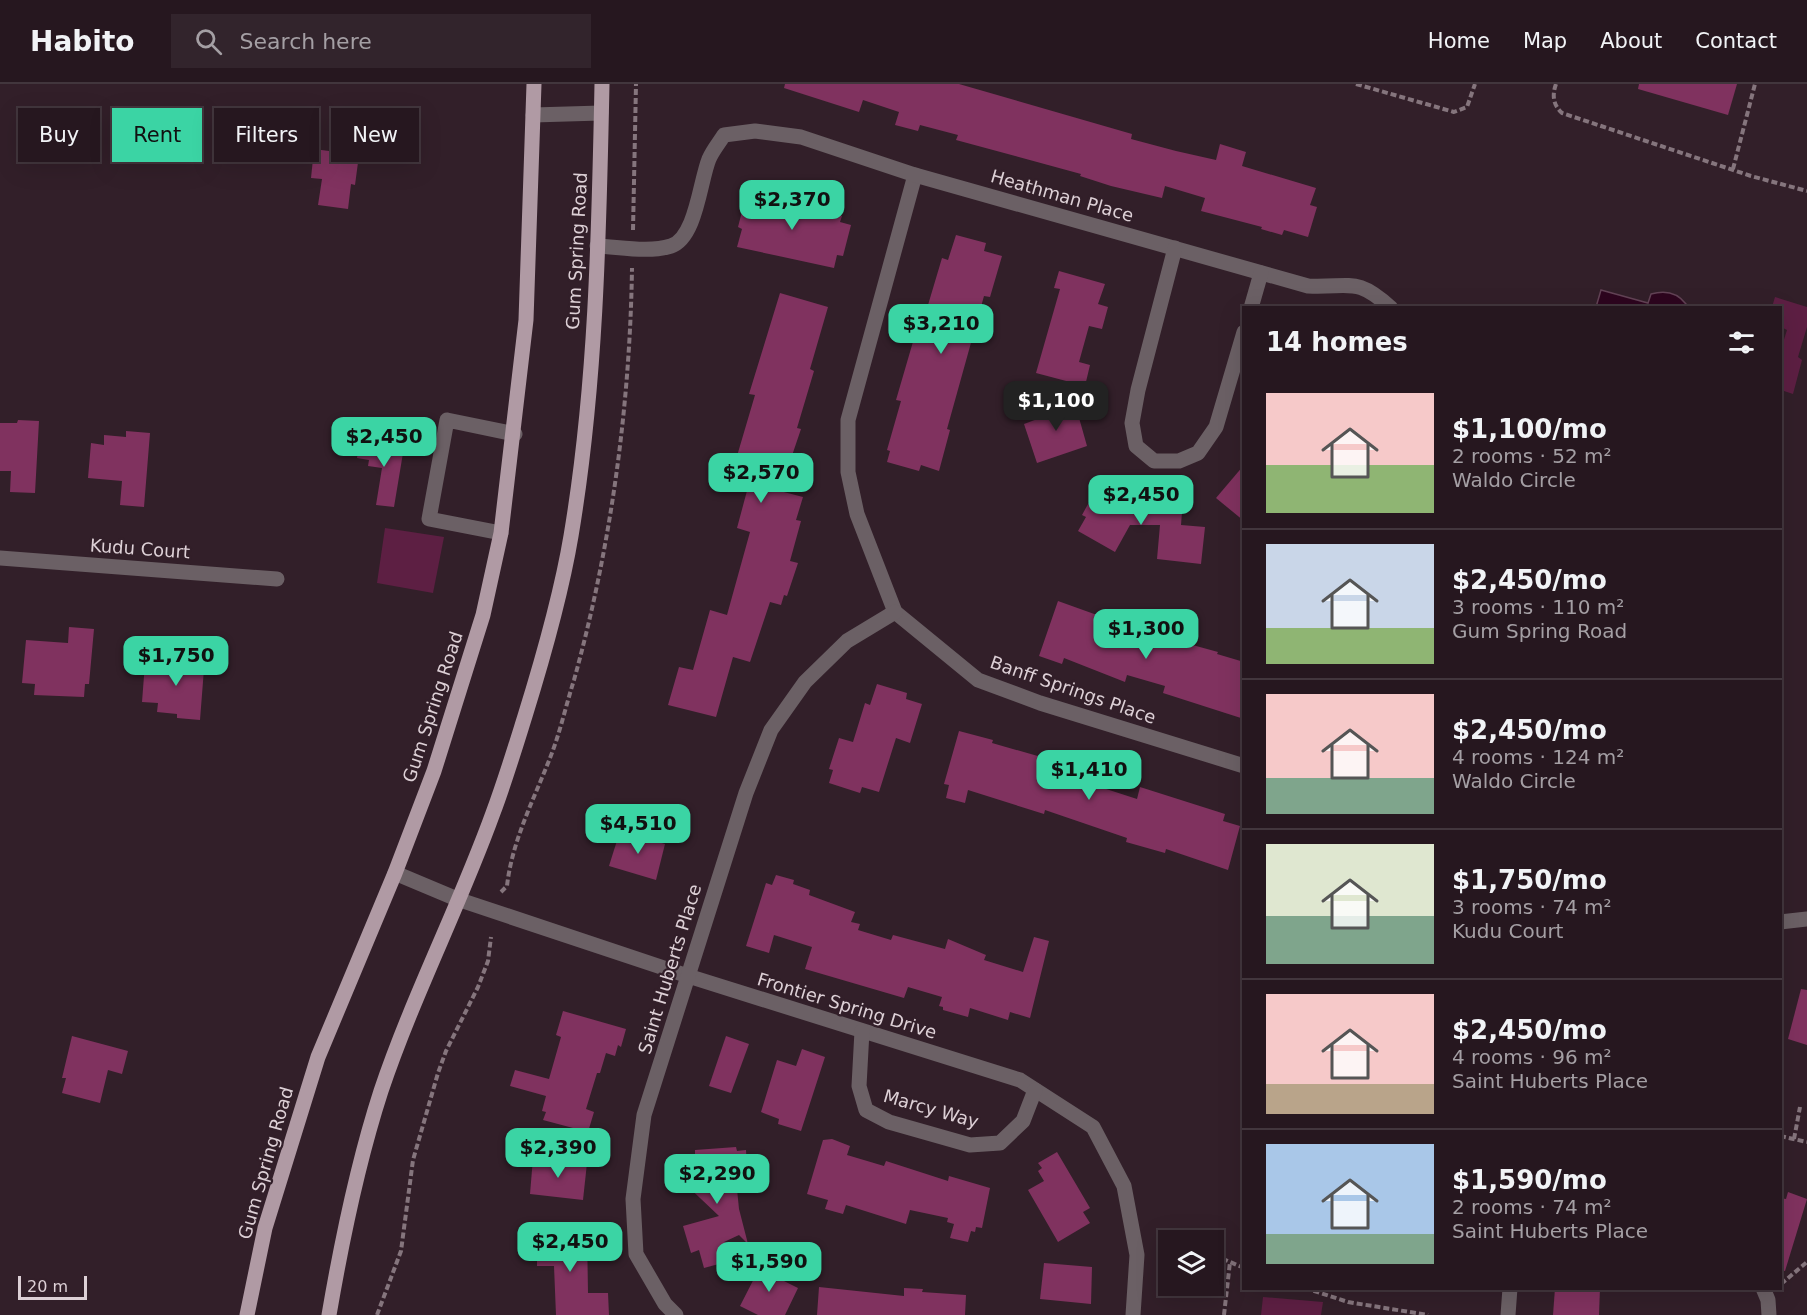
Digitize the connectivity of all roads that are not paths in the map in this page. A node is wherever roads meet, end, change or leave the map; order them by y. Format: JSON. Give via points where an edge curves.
{"nodes":[{"id":1,"x":534,"y":84,"type":"edge"},
{"id":2,"x":602,"y":84,"type":"edge"},
{"id":3,"x":601,"y":113,"type":"junction"},
{"id":4,"x":533,"y":115,"type":"junction"},
{"id":5,"x":915,"y":175,"type":"junction"},
{"id":6,"x":597,"y":246,"type":"junction"},
{"id":7,"x":1175,"y":248,"type":"junction"},
{"id":8,"x":1261,"y":273,"type":"junction"},
{"id":9,"x":1389,"y":305,"type":"edge"},
{"id":10,"x":1252,"y":306,"type":"edge"},
{"id":11,"x":1242,"y":339,"type":"edge"},
{"id":12,"x":515,"y":434,"type":"junction"},
{"id":13,"x":501,"y":533,"type":"junction"},
{"id":14,"x":0,"y":558,"type":"edge"},
{"id":15,"x":277,"y":579,"type":"dead end"},
{"id":16,"x":896,"y":612,"type":"junction"},
{"id":17,"x":1242,"y":765,"type":"edge"},
{"id":18,"x":395,"y":873,"type":"junction"},
{"id":19,"x":457,"y":899,"type":"junction"},
{"id":20,"x":1807,"y":920,"type":"edge"},
{"id":21,"x":1782,"y":922,"type":"edge"},
{"id":22,"x":688,"y":976,"type":"junction"},
{"id":23,"x":862,"y":1031,"type":"junction"},
{"id":24,"x":1035,"y":1090,"type":"junction"},
{"id":25,"x":1510,"y":1290,"type":"edge"},
{"id":26,"x":1764,"y":1290,"type":"edge"},
{"id":27,"x":247,"y":1315,"type":"edge"},
{"id":28,"x":329,"y":1315,"type":"edge"},
{"id":29,"x":676,"y":1315,"type":"edge"},
{"id":30,"x":1133,"y":1315,"type":"edge"},
{"id":31,"x":1508,"y":1315,"type":"edge"},
{"id":32,"x":1769,"y":1315,"type":"edge"}],
"edges":[{"from":1,"to":4,"type":"main road","name":"Gum Spring Road"},
{"from":2,"to":3,"type":"main road","name":"Gum Spring Road"},
{"from":3,"to":4,"type":"street"},
{"from":3,"to":6,"type":"main road","name":"Gum Spring Road"},
{"from":4,"to":12,"type":"main road","name":"Gum Spring Road","via":[[526,320]]},
{"from":5,"to":6,"type":"street","name":"Heathman Place","via":[[801,137],[755,131],[724,135],[709,160],[687,233],[672,245]]},
{"from":5,"to":7,"type":"street","name":"Heathman Place"},
{"from":5,"to":16,"type":"street","name":"Banff Springs Place","via":[[849,420],[849,472],[857,514]]},
{"from":6,"to":19,"type":"main road","name":"Gum Spring Road","via":[[590,380],[571,539],[526,713],[492,814]]},
{"from":7,"to":8,"type":"street","name":"Heathman Place"},
{"from":7,"to":11,"type":"street","via":[[1138,390],[1132,423],[1136,446],[1154,461],[1179,461],[1198,453],[1216,427]]},
{"from":8,"to":9,"type":"street","name":"Heathman Place","via":[[1308,286],[1359,286],[1371,290]]},
{"from":8,"to":10,"type":"street"},
{"from":12,"to":13,"type":"main road","name":"Gum Spring Road"},
{"from":12,"to":13,"type":"street","via":[[447,420],[429,519]]},
{"from":13,"to":18,"type":"main road","name":"Gum Spring Road","via":[[483,615],[460,691]]},
{"from":14,"to":15,"type":"street","name":"Kudu Court"},
{"from":16,"to":17,"type":"street","name":"Banff Springs Place","via":[[978,680]]},
{"from":16,"to":22,"type":"street","name":"Saint Huberts Place","via":[[847,641],[805,682],[771,730],[746,793]]},
{"from":18,"to":19,"type":"street","name":"Frontier Spring Drive"},
{"from":18,"to":27,"type":"main road","name":"Gum Spring Road","via":[[312,1077],[265,1228]]},
{"from":19,"to":22,"type":"street","name":"Frontier Spring Drive"},
{"from":19,"to":28,"type":"main road","name":"Gum Spring Road","via":[[382,1088],[361,1156]]},
{"from":20,"to":21,"type":"street"},
{"from":22,"to":23,"type":"street","name":"Frontier Spring Drive"},
{"from":22,"to":29,"type":"street","name":"Saint Huberts Place","via":[[644,1115],[633,1199],[636,1254],[665,1304]]},
{"from":23,"to":24,"type":"street","name":"Frontier Spring Drive","via":[[1020,1080]]},
{"from":23,"to":24,"type":"street","name":"Marcy Way","via":[[859,1086],[866,1110],[889,1122],[970,1145],[1000,1143],[1023,1121]]},
{"from":24,"to":30,"type":"street","name":"Frontier Spring Drive","via":[[1093,1127],[1124,1186],[1137,1255]]},
{"from":25,"to":31,"type":"street"},
{"from":26,"to":32,"type":"street"}]}
